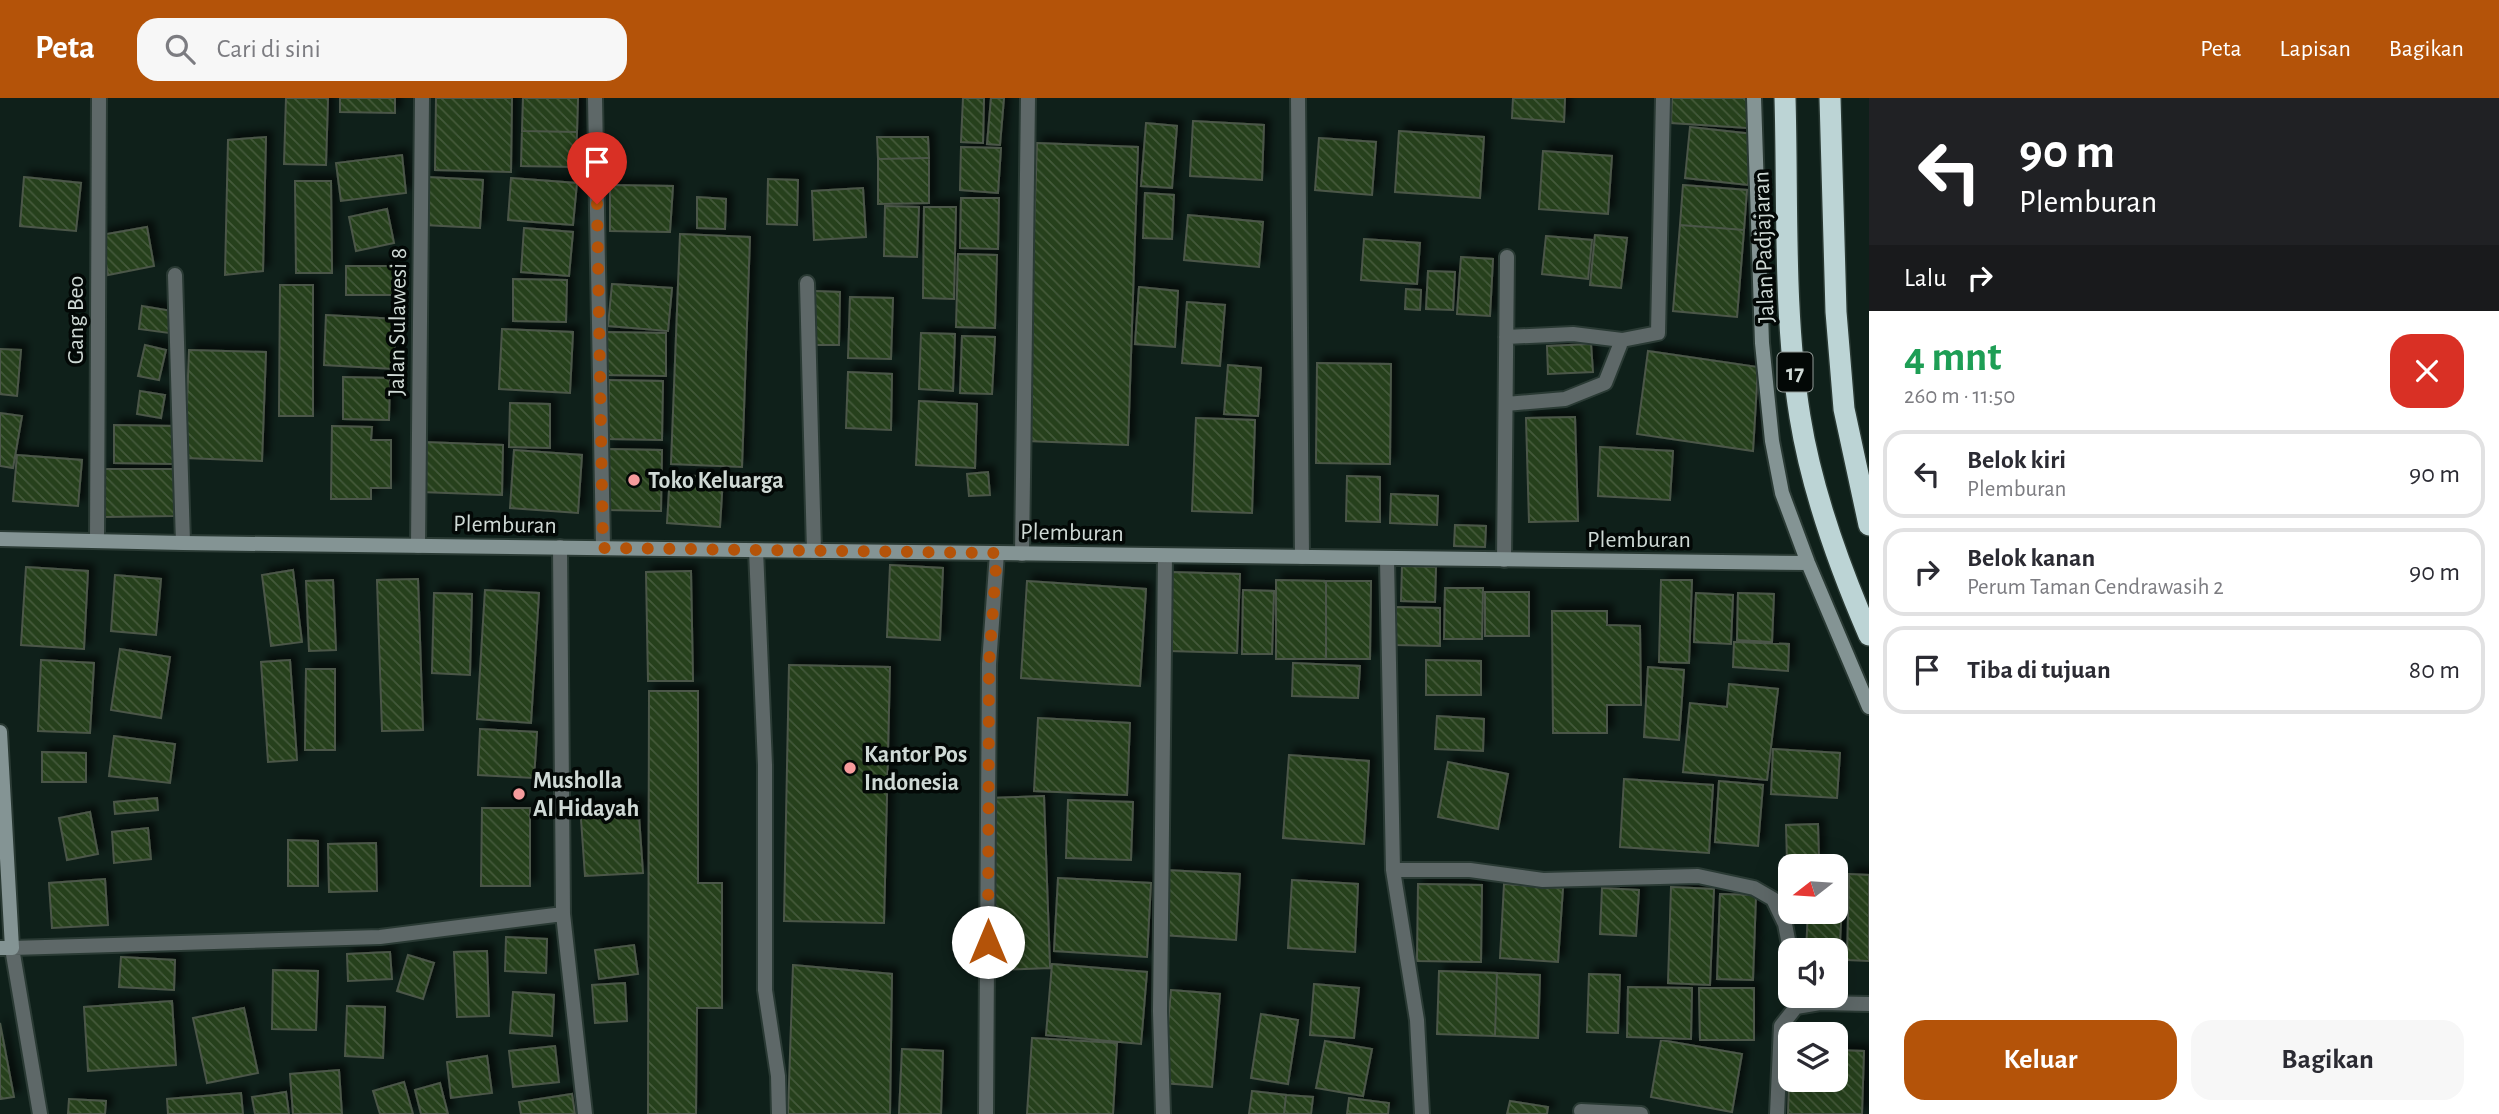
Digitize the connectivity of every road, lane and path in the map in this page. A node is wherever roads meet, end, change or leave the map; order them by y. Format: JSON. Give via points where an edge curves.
{"nodes":[{"id":1,"x":99,"y":98,"type":"edge"},
{"id":2,"x":422,"y":98,"type":"edge"},
{"id":3,"x":595,"y":98,"type":"edge"},
{"id":4,"x":1028,"y":98,"type":"edge"},
{"id":5,"x":1298,"y":98,"type":"edge"},
{"id":6,"x":1663,"y":98,"type":"edge"},
{"id":7,"x":1754,"y":98,"type":"edge"},
{"id":8,"x":1786,"y":98,"type":"edge"},
{"id":9,"x":1830,"y":98,"type":"edge"},
{"id":10,"x":1507,"y":257,"type":"dead end"},
{"id":11,"x":175,"y":275,"type":"dead end"},
{"id":12,"x":807,"y":283,"type":"dead end"},
{"id":13,"x":1506,"y":337,"type":"junction"},
{"id":14,"x":1622,"y":340,"type":"junction"},
{"id":15,"x":1506,"y":404,"type":"junction"},
{"id":16,"x":1869,"y":525,"type":"edge"},
{"id":17,"x":0,"y":539,"type":"edge"},
{"id":18,"x":97,"y":541,"type":"junction"},
{"id":19,"x":183,"y":543,"type":"junction"},
{"id":20,"x":418,"y":546,"type":"junction"},
{"id":21,"x":559,"y":547,"type":"junction"},
{"id":22,"x":603,"y":548,"type":"junction"},
{"id":23,"x":757,"y":550,"type":"junction"},
{"id":24,"x":814,"y":551,"type":"junction"},
{"id":25,"x":997,"y":553,"type":"junction"},
{"id":26,"x":1022,"y":554,"type":"junction"},
{"id":27,"x":1165,"y":556,"type":"junction"},
{"id":28,"x":1302,"y":557,"type":"junction"},
{"id":29,"x":1387,"y":558,"type":"junction"},
{"id":30,"x":1504,"y":560,"type":"junction"},
{"id":31,"x":1808,"y":563,"type":"junction"},
{"id":32,"x":1869,"y":635,"type":"edge"},
{"id":33,"x":1869,"y":707,"type":"edge"},
{"id":34,"x":0,"y":732,"type":"edge"},
{"id":35,"x":1393,"y":870,"type":"junction"},
{"id":36,"x":563,"y":914,"type":"junction"},
{"id":37,"x":1788,"y":938,"type":"edge"},
{"id":38,"x":6,"y":948,"type":"edge"},
{"id":39,"x":1848,"y":1004,"type":"edge"},
{"id":40,"x":1869,"y":1004,"type":"edge"},
{"id":41,"x":1792,"y":1008,"type":"edge"},
{"id":42,"x":1581,"y":1111,"type":"dead end"},
{"id":43,"x":36,"y":1113,"type":"edge"},
{"id":44,"x":585,"y":1114,"type":"edge"},
{"id":45,"x":779,"y":1114,"type":"edge"},
{"id":46,"x":986,"y":1114,"type":"edge"},
{"id":47,"x":1163,"y":1114,"type":"edge"},
{"id":48,"x":1422,"y":1114,"type":"edge"},
{"id":49,"x":1641,"y":1114,"type":"edge"},
{"id":50,"x":1777,"y":1114,"type":"edge"}],
"edges":[{"from":1,"to":18,"type":"street","name":"Gang Beo"},
{"from":2,"to":20,"type":"street","name":"Jalan Sulawesi 8"},
{"from":3,"to":22,"type":"street"},
{"from":4,"to":26,"type":"street"},
{"from":5,"to":28,"type":"street"},
{"from":6,"to":14,"type":"street","via":[[1658,333]]},
{"from":7,"to":31,"type":"street","via":[[1762,343],[1772,441],[1782,493]]},
{"from":8,"to":32,"type":"highway","name":"Jalan Padjajaran","number":"17","via":[[1790,290],[1800,419],[1819,500]]},
{"from":9,"to":16,"type":"highway","number":"17","via":[[1836,312],[1844,409]]},
{"from":10,"to":13,"type":"street"},
{"from":11,"to":19,"type":"street"},
{"from":12,"to":24,"type":"street"},
{"from":13,"to":14,"type":"street","via":[[1573,334]]},
{"from":13,"to":15,"type":"street"},
{"from":14,"to":15,"type":"street","via":[[1605,383],[1565,399]]},
{"from":15,"to":30,"type":"street"},
{"from":17,"to":18,"type":"street","name":"Plemburan"},
{"from":18,"to":19,"type":"street","name":"Plemburan"},
{"from":19,"to":20,"type":"street","name":"Plemburan"},
{"from":20,"to":21,"type":"street","name":"Plemburan"},
{"from":21,"to":22,"type":"street","name":"Plemburan"},
{"from":21,"to":36,"type":"street"},
{"from":22,"to":23,"type":"street","name":"Plemburan"},
{"from":23,"to":24,"type":"street","name":"Plemburan"},
{"from":23,"to":45,"type":"street","via":[[765,765],[765,990]]},
{"from":24,"to":25,"type":"street","name":"Plemburan"},
{"from":25,"to":26,"type":"street","name":"Plemburan"},
{"from":25,"to":46,"type":"street","via":[[989,664]]},
{"from":26,"to":27,"type":"street","name":"Plemburan"},
{"from":27,"to":28,"type":"street","name":"Plemburan"},
{"from":27,"to":47,"type":"street"},
{"from":28,"to":29,"type":"street","name":"Plemburan"},
{"from":29,"to":30,"type":"street","name":"Plemburan"},
{"from":29,"to":35,"type":"street"},
{"from":30,"to":31,"type":"street","name":"Plemburan"},
{"from":31,"to":33,"type":"street"},
{"from":34,"to":38,"type":"street"},
{"from":35,"to":37,"type":"street","via":[[1470,870],[1543,880],[1699,876],[1754,888],[1773,899]]},
{"from":35,"to":48,"type":"street","via":[[1417,1020]]},
{"from":36,"to":38,"type":"street","via":[[380,937]]},
{"from":36,"to":44,"type":"street"},
{"from":38,"to":43,"type":"street"},
{"from":39,"to":40,"type":"street"},
{"from":41,"to":50,"type":"street","via":[[1781,1026]]},
{"from":42,"to":49,"type":"street"}]}
